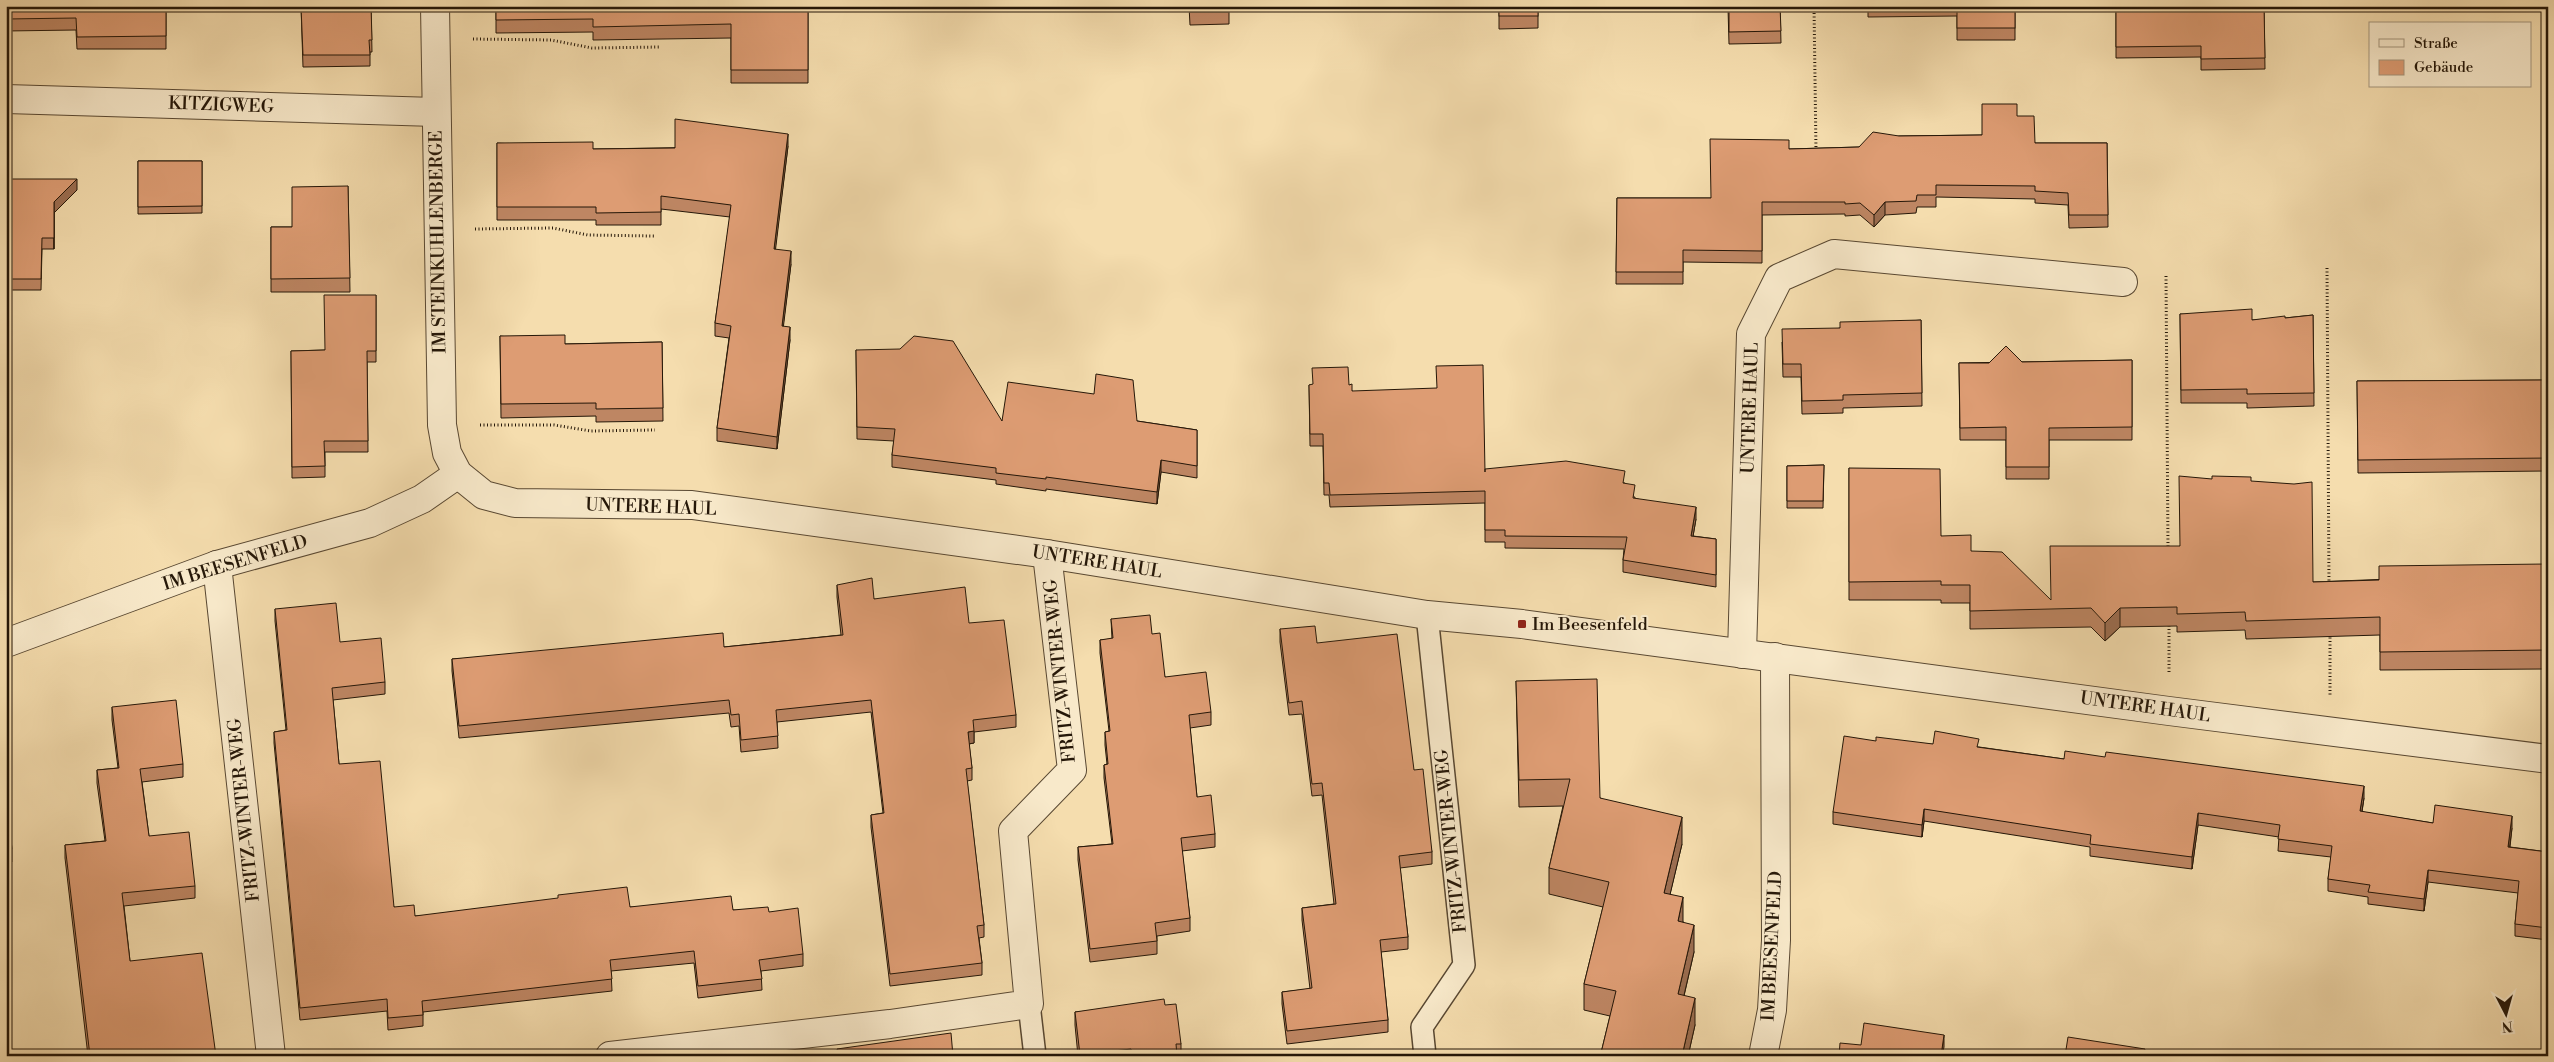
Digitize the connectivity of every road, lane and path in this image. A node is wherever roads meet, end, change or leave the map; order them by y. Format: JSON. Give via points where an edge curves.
{"nodes":[{"id":1,"x":435,"y":6,"type":"edge"},
{"id":2,"x":1814,"y":6,"type":"edge"},
{"id":3,"x":435,"y":39,"type":"junction"},
{"id":4,"x":660,"y":47,"type":"edge"},
{"id":5,"x":6,"y":98,"type":"edge"},
{"id":6,"x":435,"y":112,"type":"junction"},
{"id":7,"x":1816,"y":153,"type":"edge"},
{"id":8,"x":437,"y":229,"type":"junction"},
{"id":9,"x":654,"y":236,"type":"dead end"},
{"id":10,"x":2327,"y":268,"type":"dead end"},
{"id":11,"x":2166,"y":276,"type":"dead end"},
{"id":12,"x":2123,"y":282,"type":"dead end"},
{"id":13,"x":442,"y":425,"type":"junction"},
{"id":14,"x":655,"y":430,"type":"edge"},
{"id":15,"x":458,"y":474,"type":"junction"},
{"id":16,"x":2168,"y":553,"type":"edge"},
{"id":17,"x":1048,"y":554,"type":"junction"},
{"id":18,"x":217,"y":565,"type":"junction"},
{"id":19,"x":2329,"y":594,"type":"edge"},
{"id":20,"x":2169,"y":612,"type":"edge"},
{"id":21,"x":1427,"y":615,"type":"junction"},
{"id":22,"x":2330,"y":633,"type":"edge"},
{"id":23,"x":6,"y":643,"type":"edge"},
{"id":24,"x":1742,"y":654,"type":"junction"},
{"id":25,"x":1774,"y":657,"type":"junction"},
{"id":26,"x":2169,"y":711,"type":"junction"},
{"id":27,"x":2330,"y":732,"type":"junction"},
{"id":28,"x":2548,"y":758,"type":"edge"},
{"id":29,"x":1029,"y":1004,"type":"junction"},
{"id":30,"x":271,"y":1056,"type":"edge"},
{"id":31,"x":610,"y":1056,"type":"edge"},
{"id":32,"x":1036,"y":1056,"type":"edge"},
{"id":33,"x":1426,"y":1056,"type":"edge"},
{"id":34,"x":1763,"y":1056,"type":"edge"}],
"edges":[{"from":1,"to":3,"type":"street","name":"IM STEINKUHLENBERGE"},
{"from":2,"to":7,"type":"path"},
{"from":3,"to":4,"type":"path","via":[[551,40],[592,48]]},
{"from":3,"to":6,"type":"street","name":"IM STEINKUHLENBERGE"},
{"from":5,"to":6,"type":"street","name":"KITZIGWEG"},
{"from":6,"to":8,"type":"street","name":"IM STEINKUHLENBERGE"},
{"from":8,"to":9,"type":"path","via":[[553,228],[588,236]]},
{"from":8,"to":13,"type":"street","name":"IM STEINKUHLENBERGE"},
{"from":10,"to":19,"type":"path"},
{"from":11,"to":16,"type":"path"},
{"from":12,"to":24,"type":"street","name":"UNTERE HAUL","via":[[1834,254],[1779,278],[1751,334]]},
{"from":13,"to":14,"type":"path","via":[[554,425],[591,431]]},
{"from":13,"to":15,"type":"street","name":"IM STEINKUHLENBERGE","via":[[447,453]]},
{"from":15,"to":17,"type":"street","name":"UNTERE HAUL","via":[[484,495],[515,503],[692,506]]},
{"from":15,"to":18,"type":"street","name":"IM BEESENFELD","via":[[422,499],[370,523]]},
{"from":17,"to":21,"type":"street","name":"UNTERE HAUL"},
{"from":17,"to":29,"type":"street","name":"FRITZ-WINTER-WEG","via":[[1072,770],[1013,831]]},
{"from":18,"to":23,"type":"street","name":"IM BEESENFELD"},
{"from":18,"to":30,"type":"street","name":"FRITZ-WINTER-WEG"},
{"from":20,"to":26,"type":"path"},
{"from":21,"to":24,"type":"street","name":"UNTERE HAUL","via":[[1522,624]]},
{"from":21,"to":33,"type":"lane","name":"FRITZ-WINTER-WEG","via":[[1464,964],[1422,1027]]},
{"from":22,"to":27,"type":"path"},
{"from":24,"to":25,"type":"street","name":"UNTERE HAUL"},
{"from":25,"to":26,"type":"street","name":"UNTERE HAUL"},
{"from":25,"to":34,"type":"street","name":"IM BEESENFELD","via":[[1776,940],[1772,1010]]},
{"from":26,"to":27,"type":"street","name":"UNTERE HAUL"},
{"from":27,"to":28,"type":"street","name":"UNTERE HAUL"},
{"from":29,"to":31,"type":"street","via":[[890,1024]]},
{"from":29,"to":32,"type":"lane","name":"FRITZ-WINTER-WEG"}]}
